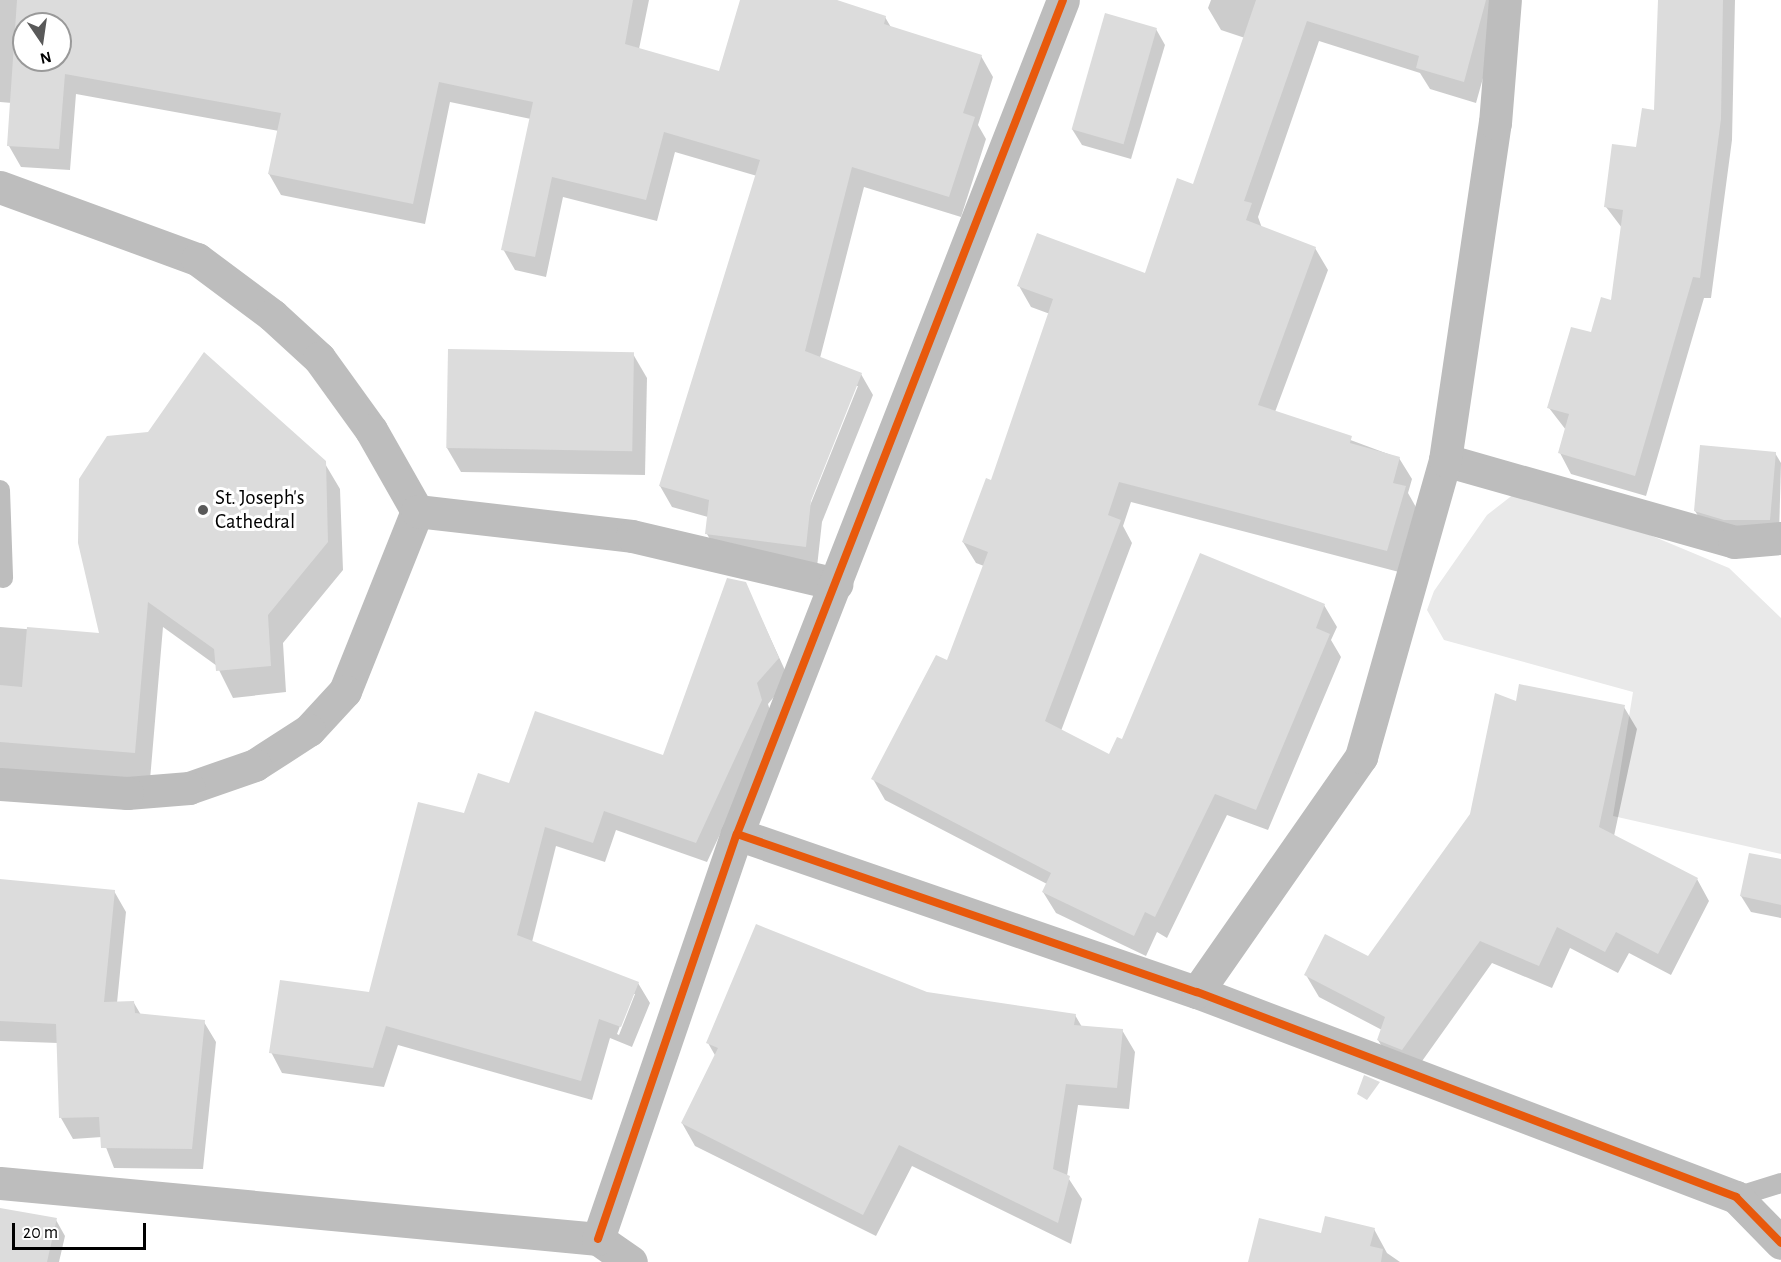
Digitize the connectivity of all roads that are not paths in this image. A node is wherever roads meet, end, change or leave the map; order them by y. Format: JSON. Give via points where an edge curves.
{"nodes":[{"id":1,"x":1063,"y":0,"type":"edge"},
{"id":2,"x":1505,"y":0,"type":"edge"},
{"id":3,"x":0,"y":187,"type":"edge"},
{"id":4,"x":1445,"y":460,"type":"junction"},
{"id":5,"x":0,"y":489,"type":"edge"},
{"id":6,"x":417,"y":511,"type":"junction"},
{"id":7,"x":1781,"y":538,"type":"edge"},
{"id":8,"x":3,"y":578,"type":"dead end"},
{"id":9,"x":836,"y":584,"type":"junction"},
{"id":10,"x":0,"y":784,"type":"edge"},
{"id":11,"x":737,"y":834,"type":"junction"},
{"id":12,"x":1197,"y":992,"type":"junction"},
{"id":13,"x":0,"y":1183,"type":"edge"},
{"id":14,"x":1781,"y":1183,"type":"edge"},
{"id":15,"x":1736,"y":1197,"type":"junction"},
{"id":16,"x":598,"y":1239,"type":"junction"},
{"id":17,"x":1781,"y":1243,"type":"edge"},
{"id":18,"x":631,"y":1262,"type":"edge"}],
"edges":[{"from":1,"to":9,"type":"street"},
{"from":2,"to":4,"type":"street","via":[[1495,123]]},
{"from":3,"to":6,"type":"street","via":[[197,259],[272,315],[332,376],[371,430]]},
{"from":4,"to":7,"type":"street","via":[[1734,542]]},
{"from":4,"to":12,"type":"street","via":[[1361,757]]},
{"from":5,"to":8,"type":"lane"},
{"from":6,"to":9,"type":"street","via":[[632,536]]},
{"from":6,"to":10,"type":"street","via":[[345,691],[309,730],[255,765],[189,788],[127,793]]},
{"from":9,"to":11,"type":"street"},
{"from":11,"to":12,"type":"street"},
{"from":11,"to":16,"type":"street"},
{"from":12,"to":15,"type":"street"},
{"from":13,"to":16,"type":"street"},
{"from":14,"to":15,"type":"lane"},
{"from":15,"to":17,"type":"street"},
{"from":16,"to":18,"type":"street"}]}
